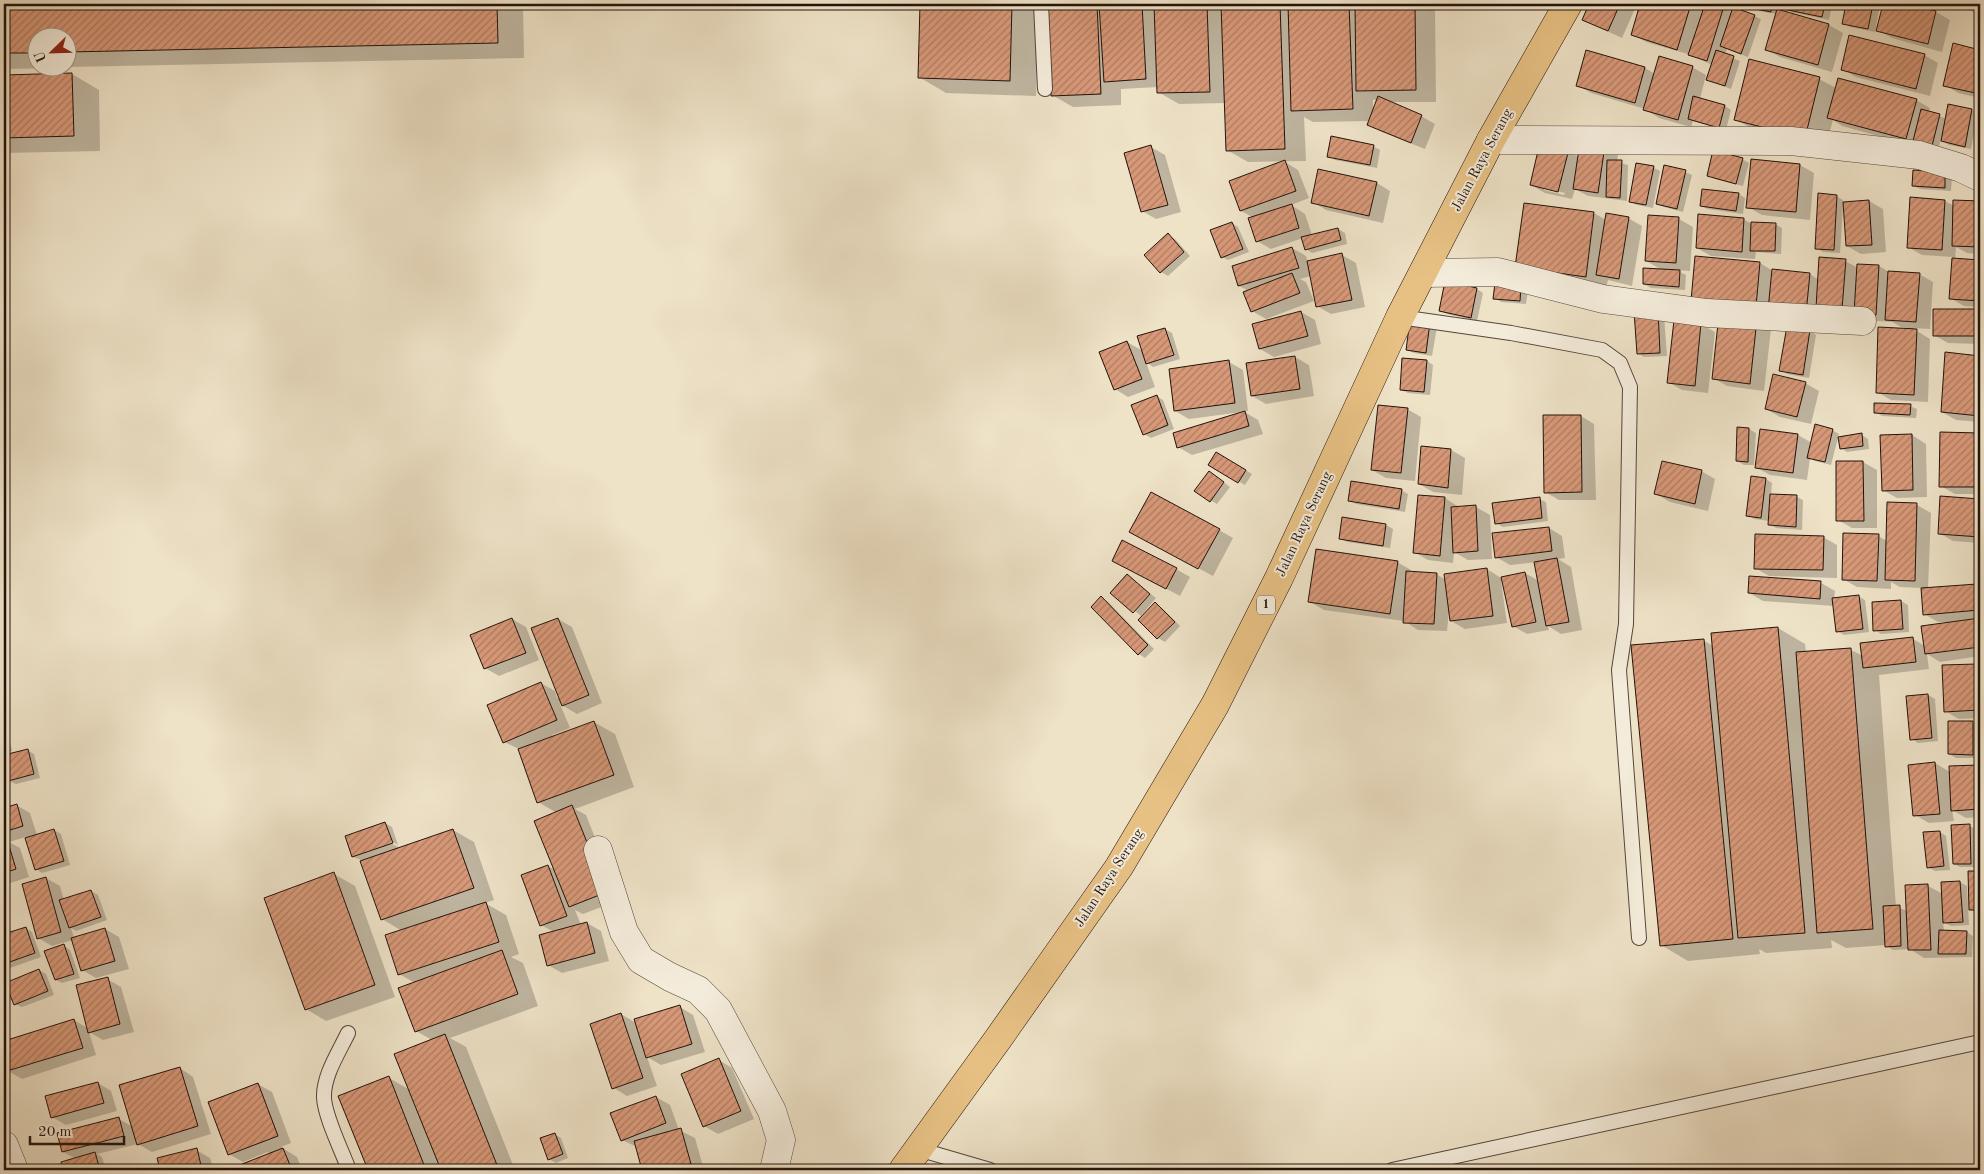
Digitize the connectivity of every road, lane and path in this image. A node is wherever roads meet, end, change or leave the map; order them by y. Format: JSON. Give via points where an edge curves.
{"nodes":[{"id":1,"x":1041,"y":4,"type":"edge"},
{"id":2,"x":1568,"y":4,"type":"edge"},
{"id":3,"x":1045,"y":89,"type":"dead end"},
{"id":4,"x":1491,"y":140,"type":"junction"},
{"id":5,"x":1980,"y":177,"type":"edge"},
{"id":6,"x":1423,"y":274,"type":"junction"},
{"id":7,"x":1400,"y":317,"type":"junction"},
{"id":8,"x":1862,"y":321,"type":"dead end"},
{"id":9,"x":598,"y":850,"type":"dead end"},
{"id":10,"x":1639,"y":938,"type":"dead end"},
{"id":11,"x":348,"y":1033,"type":"dead end"},
{"id":12,"x":1980,"y":1042,"type":"edge"},
{"id":13,"x":4,"y":1145,"type":"edge"},
{"id":14,"x":910,"y":1160,"type":"edge"},
{"id":15,"x":14,"y":1170,"type":"edge"},
{"id":16,"x":349,"y":1170,"type":"edge"},
{"id":17,"x":774,"y":1170,"type":"edge"},
{"id":18,"x":990,"y":1170,"type":"edge"},
{"id":19,"x":1392,"y":1170,"type":"edge"}],
"edges":[{"from":1,"to":3,"type":"lane"},
{"from":2,"to":4,"type":"highway","name":"Jalan Raya Serang","number":"1"},
{"from":4,"to":5,"type":"street","via":[[1791,141],[1919,155]]},
{"from":4,"to":6,"type":"highway","name":"Jalan Raya Serang","number":"1"},
{"from":6,"to":7,"type":"highway","name":"Jalan Raya Serang","number":"1"},
{"from":6,"to":8,"type":"street","via":[[1498,272],[1603,299],[1707,313]]},
{"from":7,"to":10,"type":"lane","via":[[1602,350],[1620,362],[1630,387],[1626,624],[1619,670]]},
{"from":7,"to":14,"type":"highway","name":"Jalan Raya Serang","number":"1","via":[[1279,578],[1215,705],[1119,867]]},
{"from":9,"to":17,"type":"street","via":[[624,932],[641,960],[698,990],[718,1010],[772,1112],[781,1140]]},
{"from":11,"to":16,"type":"lane","via":[[327,1078],[324,1098]]},
{"from":12,"to":19,"type":"lane"},
{"from":13,"to":15,"type":"street"},
{"from":14,"to":18,"type":"lane"}]}
